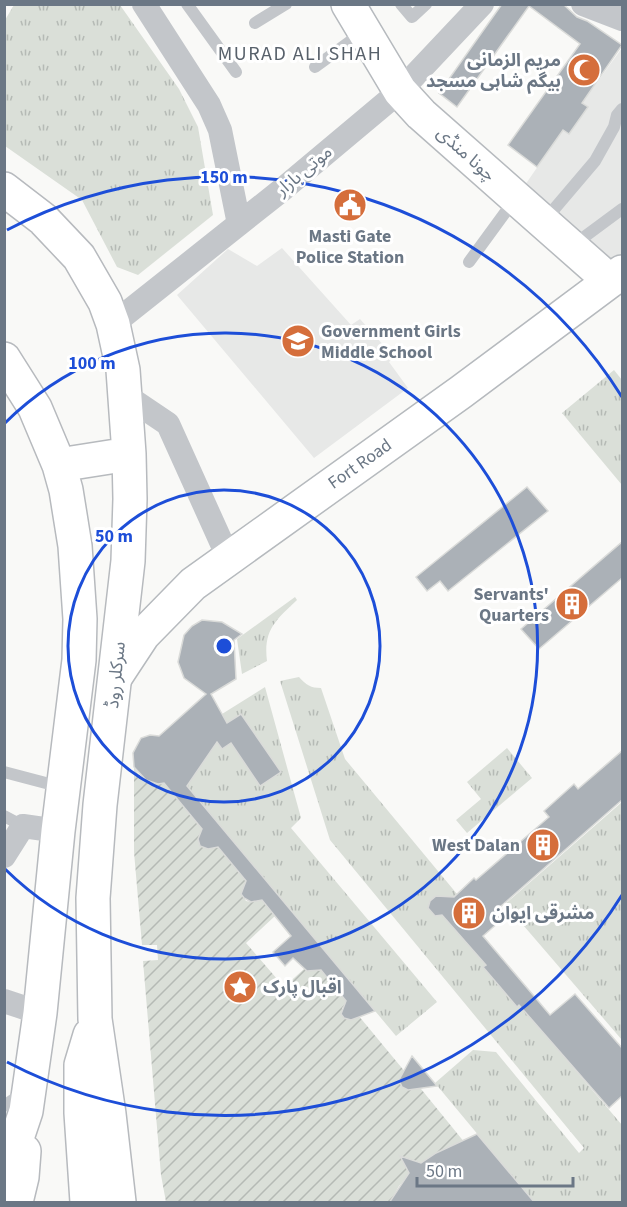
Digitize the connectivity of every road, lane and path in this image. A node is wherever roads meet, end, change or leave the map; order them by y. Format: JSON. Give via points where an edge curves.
{"nodes":[{"id":1,"x":144,"y":4,"type":"edge"},
{"id":2,"x":187,"y":4,"type":"edge"},
{"id":3,"x":286,"y":4,"type":"edge"},
{"id":4,"x":401,"y":4,"type":"edge"},
{"id":5,"x":426,"y":4,"type":"edge"},
{"id":6,"x":482,"y":4,"type":"edge"},
{"id":7,"x":583,"y":4,"type":"edge"},
{"id":8,"x":356,"y":18,"type":"edge"},
{"id":9,"x":622,"y":19,"type":"edge"},
{"id":10,"x":255,"y":23,"type":"dead end"},
{"id":11,"x":315,"y":67,"type":"dead end"},
{"id":12,"x":236,"y":72,"type":"dead end"},
{"id":13,"x":400,"y":91,"type":"junction"},
{"id":14,"x":622,"y":109,"type":"edge"},
{"id":15,"x":7,"y":195,"type":"edge"},
{"id":16,"x":516,"y":198,"type":"junction"},
{"id":17,"x":622,"y":209,"type":"edge"},
{"id":18,"x":543,"y":222,"type":"junction"},
{"id":19,"x":239,"y":224,"type":"junction"},
{"id":20,"x":571,"y":247,"type":"junction"},
{"id":21,"x":469,"y":262,"type":"dead end"},
{"id":22,"x":616,"y":276,"type":"edge"},
{"id":23,"x":113,"y":324,"type":"junction"},
{"id":24,"x":4,"y":359,"type":"edge"},
{"id":25,"x":125,"y":395,"type":"junction"},
{"id":26,"x":129,"y":454,"type":"junction"},
{"id":27,"x":59,"y":465,"type":"junction"},
{"id":28,"x":228,"y":557,"type":"junction"},
{"id":29,"x":116,"y":676,"type":"junction"},
{"id":30,"x":4,"y":772,"type":"edge"},
{"id":31,"x":64,"y":788,"type":"junction"},
{"id":32,"x":14,"y":821,"type":"edge"},
{"id":33,"x":58,"y":831,"type":"junction"},
{"id":34,"x":4,"y":856,"type":"edge"},
{"id":35,"x":4,"y":1001,"type":"edge"},
{"id":36,"x":40,"y":1013,"type":"junction"},
{"id":37,"x":95,"y":1019,"type":"junction"},
{"id":38,"x":20,"y":1102,"type":"edge"},
{"id":39,"x":4,"y":1177,"type":"edge"},
{"id":40,"x":16,"y":1203,"type":"edge"},
{"id":41,"x":87,"y":1203,"type":"edge"},
{"id":42,"x":119,"y":1203,"type":"edge"}],
"edges":[{"from":1,"to":19,"type":"street","via":[[220,130]]},
{"from":2,"to":12,"type":"lane"},
{"from":3,"to":10,"type":"lane"},
{"from":4,"to":5,"type":"lane","via":[[412,17]]},
{"from":6,"to":13,"type":"street","name":"موتی بازار"},
{"from":7,"to":9,"type":"street"},
{"from":8,"to":11,"type":"lane"},
{"from":8,"to":13,"type":"main road","name":"چونا منڈی"},
{"from":13,"to":16,"type":"main road","name":"چونا منڈی"},
{"from":13,"to":19,"type":"street","name":"موتی بازار"},
{"from":14,"to":18,"type":"lane","via":[[595,161]]},
{"from":15,"to":23,"type":"main road","name":"سرکلر روڈ","via":[[43,219],[79,257]]},
{"from":16,"to":18,"type":"main road","name":"چونا منڈی"},
{"from":16,"to":21,"type":"lane"},
{"from":17,"to":20,"type":"lane"},
{"from":18,"to":20,"type":"main road","name":"چونا منڈی"},
{"from":19,"to":23,"type":"street","name":"موتی بازار"},
{"from":20,"to":22,"type":"main road","name":"چونا منڈی"},
{"from":22,"to":28,"type":"main road","name":"Fort Road","via":[[461,392]]},
{"from":23,"to":25,"type":"main road","name":"سرکلر روڈ"},
{"from":24,"to":27,"type":"main road","via":[[35,408]]},
{"from":25,"to":26,"type":"main road","name":"سرکلر روڈ"},
{"from":25,"to":28,"type":"street","via":[[168,424]]},
{"from":26,"to":27,"type":"main road"},
{"from":26,"to":29,"type":"main road","name":"سرکلر روڈ","via":[[128,561]]},
{"from":27,"to":31,"type":"main road","via":[[75,546],[80,620]]},
{"from":28,"to":29,"type":"main road","name":"Fort Road","via":[[193,584],[143,635]]},
{"from":29,"to":37,"type":"main road","name":"سرکلر روڈ","via":[[93,898]]},
{"from":30,"to":31,"type":"lane"},
{"from":31,"to":33,"type":"main road"},
{"from":32,"to":33,"type":"street"},
{"from":32,"to":34,"type":"street"},
{"from":33,"to":36,"type":"main road"},
{"from":35,"to":36,"type":"street"},
{"from":36,"to":38,"type":"main road"},
{"from":37,"to":41,"type":"main road","via":[[81,1065]]},
{"from":37,"to":42,"type":"main road","name":"سرکلر روڈ"},
{"from":38,"to":39,"type":"main road"},
{"from":38,"to":40,"type":"main road","via":[[22,1177]]}]}
